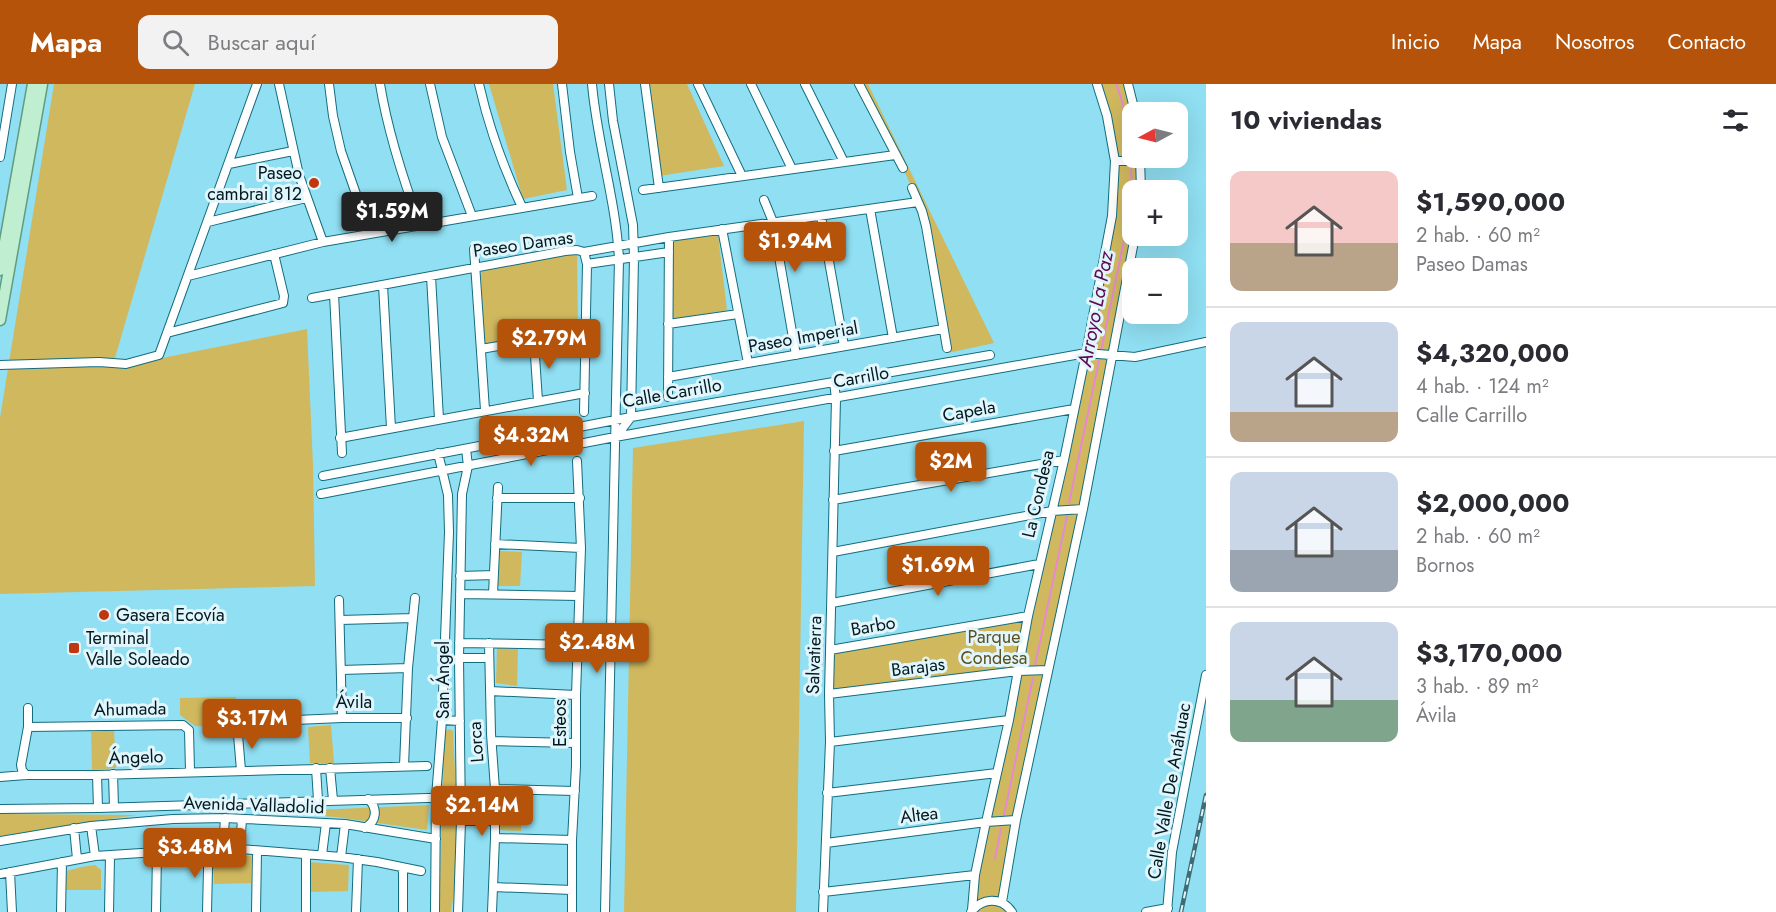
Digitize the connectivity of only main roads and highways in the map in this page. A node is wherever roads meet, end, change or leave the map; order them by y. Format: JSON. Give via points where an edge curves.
{"nodes":[{"id":1,"x":33,"y":84,"type":"edge"},
{"id":2,"x":42,"y":84,"type":"edge"},
{"id":3,"x":0,"y":270,"type":"edge"},
{"id":4,"x":0,"y":320,"type":"edge"}],
"edges":[{"from":1,"to":3,"type":"main road"},
{"from":2,"to":4,"type":"main road"}]}
